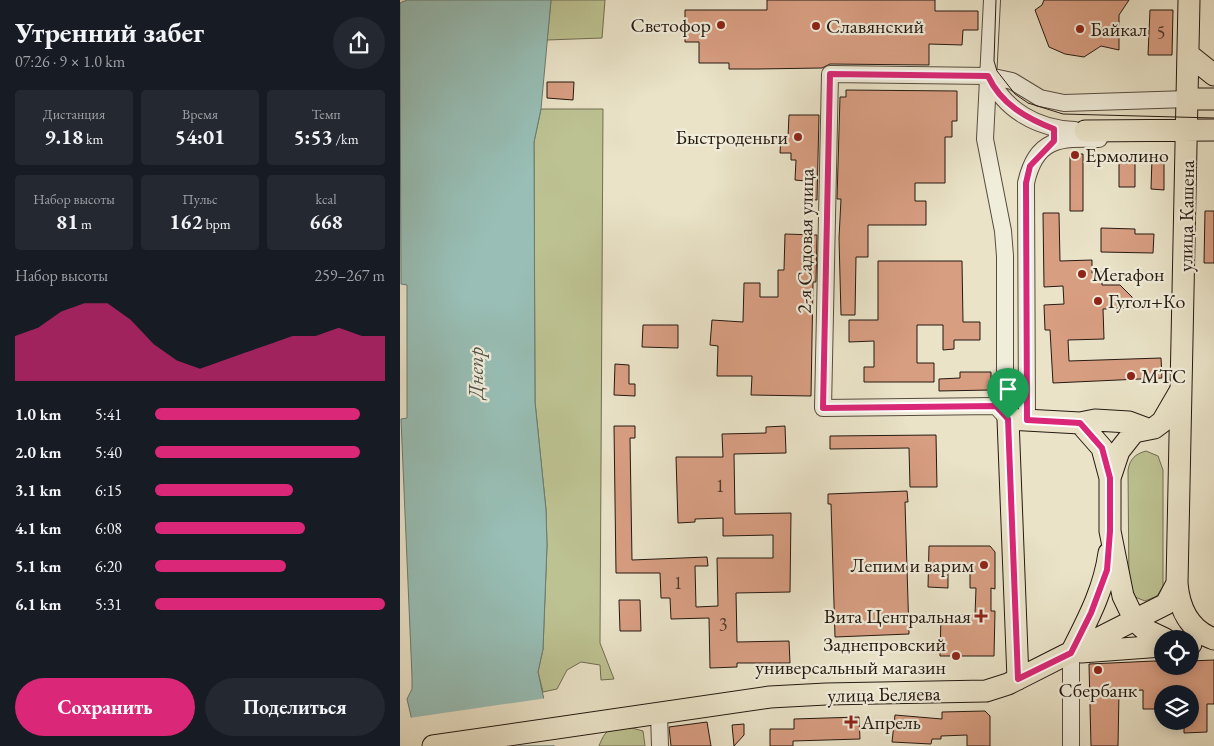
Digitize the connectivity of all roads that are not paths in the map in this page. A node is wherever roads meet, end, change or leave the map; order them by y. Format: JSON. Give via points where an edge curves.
{"nodes":[{"id":1,"x":992,"y":0,"type":"edge"},
{"id":2,"x":1189,"y":0,"type":"edge"},
{"id":3,"x":1189,"y":55,"type":"junction"},
{"id":4,"x":1214,"y":75,"type":"edge"},
{"id":5,"x":988,"y":76,"type":"junction"},
{"id":6,"x":1188,"y":99,"type":"junction"},
{"id":7,"x":1214,"y":99,"type":"edge"},
{"id":8,"x":1085,"y":130,"type":"joint"},
{"id":9,"x":1214,"y":130,"type":"edge"},
{"id":10,"x":1188,"y":134,"type":"junction"},
{"id":11,"x":1054,"y":135,"type":"junction"},
{"id":12,"x":1182,"y":386,"type":"junction"},
{"id":13,"x":1017,"y":420,"type":"junction"},
{"id":14,"x":1080,"y":423,"type":"junction"},
{"id":15,"x":1150,"y":428,"type":"junction"},
{"id":16,"x":1181,"y":463,"type":"junction"},
{"id":17,"x":1110,"y":478,"type":"junction"},
{"id":18,"x":1110,"y":531,"type":"junction"},
{"id":19,"x":1177,"y":583,"type":"junction"},
{"id":20,"x":1135,"y":621,"type":"junction"},
{"id":21,"x":1154,"y":634,"type":"edge"},
{"id":22,"x":1214,"y":641,"type":"edge"},
{"id":23,"x":1199,"y":643,"type":"edge"},
{"id":24,"x":1154,"y":647,"type":"edge"},
{"id":25,"x":1071,"y":653,"type":"junction"},
{"id":26,"x":1018,"y":679,"type":"junction"},
{"id":27,"x":659,"y":714,"type":"junction"},
{"id":28,"x":433,"y":746,"type":"edge"},
{"id":29,"x":660,"y":746,"type":"edge"},
{"id":30,"x":1071,"y":746,"type":"edge"}],
"edges":[{"from":1,"to":5,"type":"street"},
{"from":2,"to":3,"type":"main road","name":"улица Кашена"},
{"from":3,"to":4,"type":"main road"},
{"from":3,"to":6,"type":"main road","name":"улица Кашена"},
{"from":5,"to":6,"type":"street","via":[[1012,82],[1040,98],[1064,103]]},
{"from":5,"to":11,"type":"street","via":[[994,89],[1012,107]]},
{"from":5,"to":13,"type":"street","via":[[985,139],[1005,256],[1005,387]]},
{"from":5,"to":13,"type":"street","name":"2-я Садовая улица","via":[[830,74],[823,408],[996,406]]},
{"from":6,"to":7,"type":"main road"},
{"from":6,"to":10,"type":"main road","name":"улица Кашена"},
{"from":8,"to":10,"type":"main road"},
{"from":8,"to":11,"type":"street"},
{"from":9,"to":10,"type":"main road"},
{"from":10,"to":11,"type":"street","via":[[1071,138]]},
{"from":10,"to":12,"type":"main road","name":"улица Кашена"},
{"from":11,"to":13,"type":"street","via":[[1030,166],[1026,183]]},
{"from":12,"to":15,"type":"main road","via":[[1170,412]]},
{"from":12,"to":16,"type":"main road","name":"улица Кашена"},
{"from":13,"to":14,"type":"main road"},
{"from":13,"to":26,"type":"main road"},
{"from":14,"to":15,"type":"main road","via":[[1095,420],[1129,422]]},
{"from":14,"to":17,"type":"main road","via":[[1102,448]]},
{"from":15,"to":16,"type":"main road","via":[[1166,439]]},
{"from":15,"to":17,"type":"main road","via":[[1134,432],[1119,451]]},
{"from":16,"to":19,"type":"main road","name":"улица Кашена"},
{"from":17,"to":18,"type":"main road"},
{"from":18,"to":20,"type":"main road","via":[[1118,581]]},
{"from":18,"to":25,"type":"main road","via":[[1107,570]]},
{"from":19,"to":20,"type":"main road","via":[[1166,604]]},
{"from":19,"to":22,"type":"main road","name":"улица Кашена","via":[[1180,606],[1190,622]]},
{"from":20,"to":21,"type":"main road"},
{"from":20,"to":25,"type":"main road"},
{"from":22,"to":23,"type":"main road"},
{"from":24,"to":25,"type":"main road","name":"улица Беляева"},
{"from":25,"to":26,"type":"main road","name":"улица Беляева"},
{"from":25,"to":30,"type":"street"},
{"from":26,"to":27,"type":"main road","name":"улица Беляева","via":[[975,693],[786,696]]},
{"from":27,"to":28,"type":"main road","name":"улица Беляева"},
{"from":27,"to":29,"type":"street"}]}
